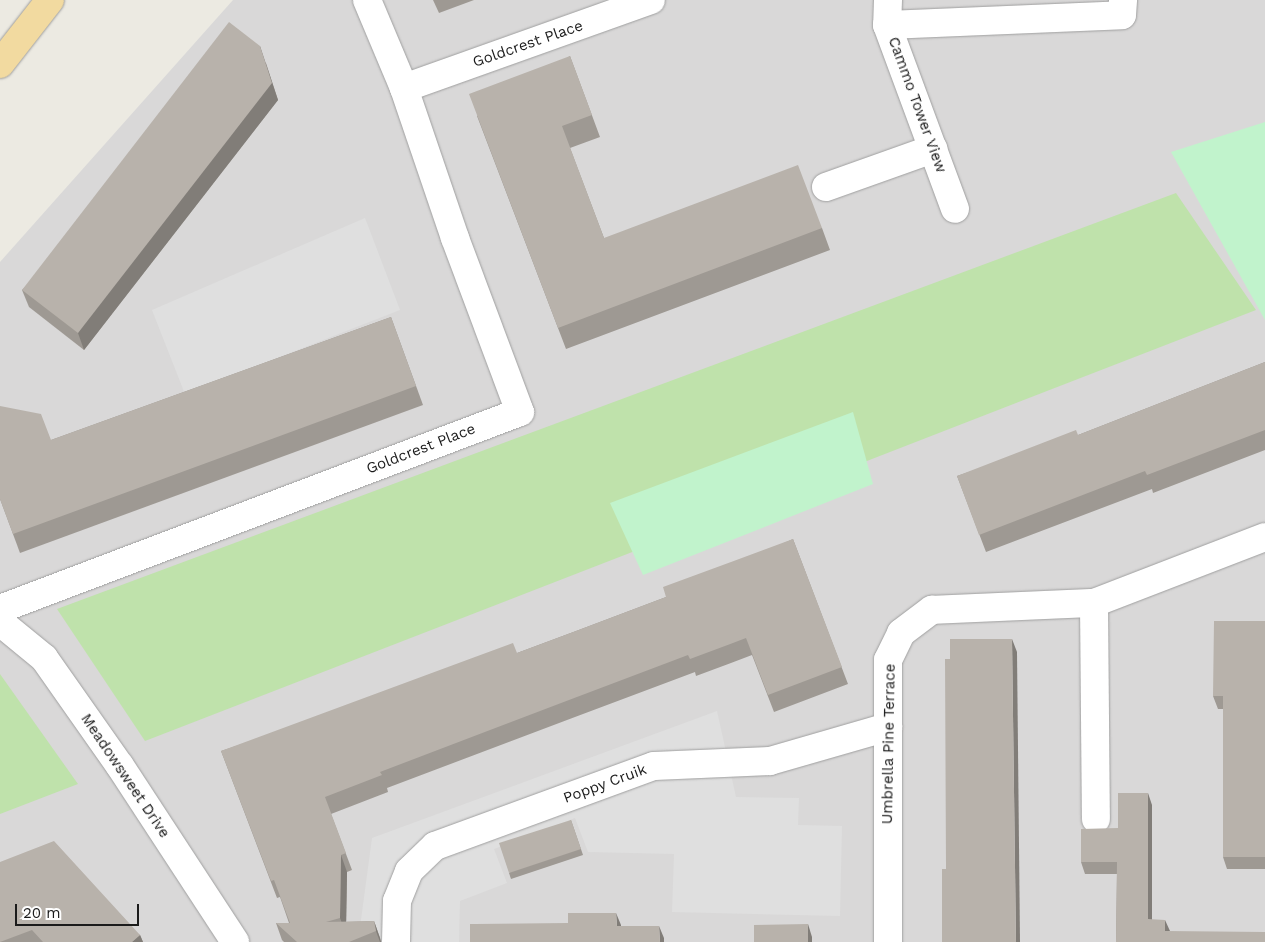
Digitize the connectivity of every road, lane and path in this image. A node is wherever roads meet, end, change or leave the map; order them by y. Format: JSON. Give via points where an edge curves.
{"nodes":[{"id":1,"x":50,"y":0,"type":"edge"},
{"id":2,"x":367,"y":0,"type":"edge"},
{"id":3,"x":652,"y":0,"type":"edge"},
{"id":4,"x":1123,"y":0,"type":"edge"},
{"id":5,"x":887,"y":12,"type":"edge"},
{"id":6,"x":0,"y":64,"type":"edge"},
{"id":7,"x":404,"y":88,"type":"junction"},
{"id":8,"x":933,"y":149,"type":"junction"},
{"id":9,"x":826,"y":187,"type":"dead end"},
{"id":10,"x":955,"y":209,"type":"dead end"},
{"id":11,"x":1265,"y":538,"type":"edge"},
{"id":12,"x":1094,"y":603,"type":"junction"},
{"id":13,"x":0,"y":609,"type":"edge"},
{"id":14,"x":0,"y":622,"type":"edge"},
{"id":15,"x":888,"y":727,"type":"junction"},
{"id":16,"x":1096,"y":819,"type":"dead end"},
{"id":17,"x":234,"y":942,"type":"edge"},
{"id":18,"x":396,"y":942,"type":"edge"},
{"id":19,"x":888,"y":942,"type":"edge"}],
"edges":[{"from":1,"to":6,"type":"main road"},
{"from":2,"to":7,"type":"street","name":"Goldcrest Place"},
{"from":3,"to":7,"type":"street","name":"Goldcrest Place"},
{"from":4,"to":5,"type":"street","via":[[1122,15]]},
{"from":5,"to":8,"type":"street","name":"Cammo Tower View"},
{"from":7,"to":13,"type":"street","name":"Goldcrest Place","via":[[455,238],[520,412]]},
{"from":8,"to":9,"type":"street"},
{"from":8,"to":10,"type":"street","name":"Cammo Tower View"},
{"from":11,"to":12,"type":"street","name":"Umbrella Pine Terrace"},
{"from":12,"to":15,"type":"street","name":"Umbrella Pine Terrace","via":[[932,610],[901,633],[888,660]]},
{"from":12,"to":16,"type":"street"},
{"from":14,"to":17,"type":"street","name":"Meadowsweet Drive","via":[[44,658],[120,766]]},
{"from":15,"to":18,"type":"street","name":"Poppy Cruik","via":[[770,761],[654,766],[435,846],[409,871],[397,901]]},
{"from":15,"to":19,"type":"street","name":"Umbrella Pine Terrace"}]}
